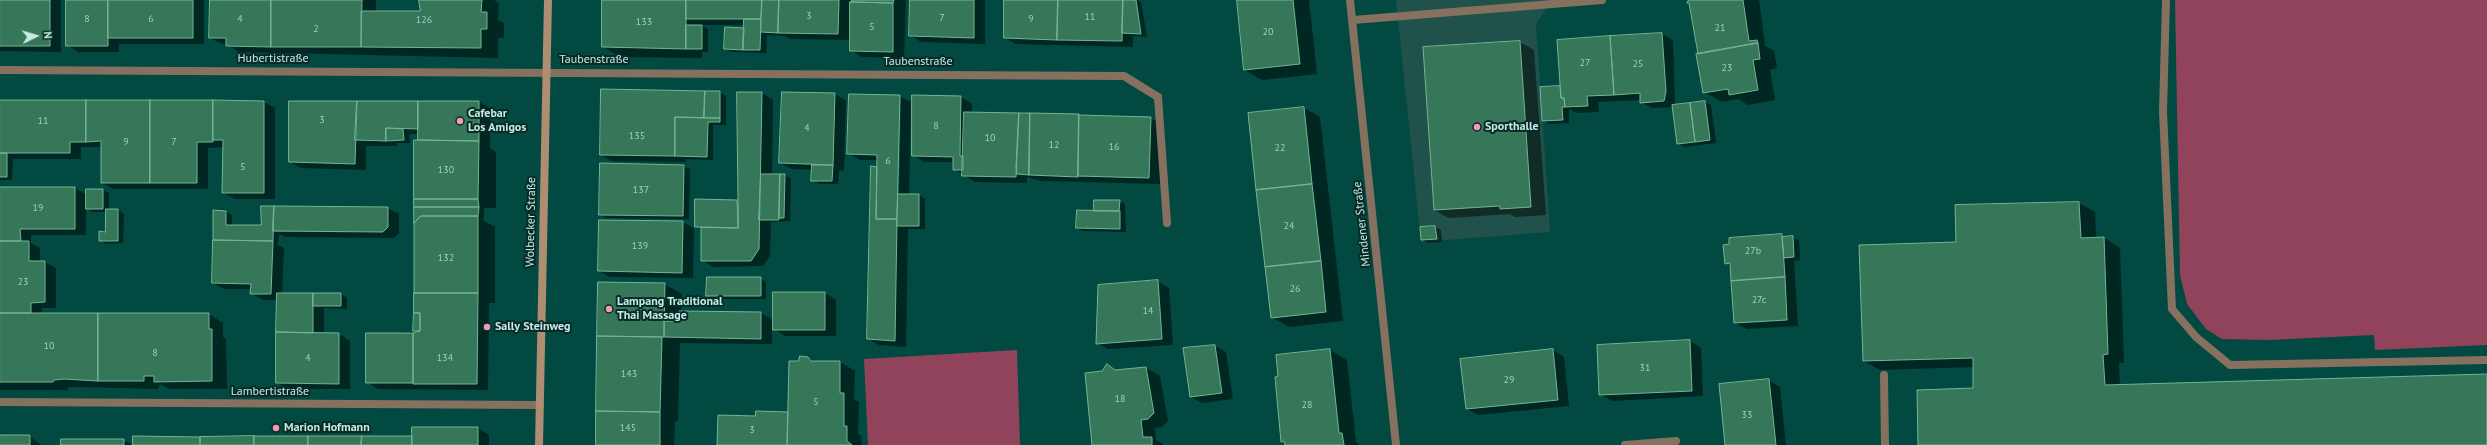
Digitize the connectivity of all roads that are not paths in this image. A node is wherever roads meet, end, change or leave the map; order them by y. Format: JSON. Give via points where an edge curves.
{"nodes":[{"id":1,"x":548,"y":0,"type":"edge"},
{"id":2,"x":1350,"y":0,"type":"edge"},
{"id":3,"x":1602,"y":0,"type":"edge"},
{"id":4,"x":2166,"y":0,"type":"edge"},
{"id":5,"x":1353,"y":20,"type":"junction"},
{"id":6,"x":0,"y":70,"type":"edge"},
{"id":7,"x":546,"y":72,"type":"junction"},
{"id":8,"x":1166,"y":223,"type":"dead end"},
{"id":9,"x":2487,"y":360,"type":"edge"},
{"id":10,"x":1884,"y":375,"type":"dead end"},
{"id":11,"x":0,"y":402,"type":"edge"},
{"id":12,"x":540,"y":405,"type":"junction"},
{"id":13,"x":1676,"y":441,"type":"dead end"},
{"id":14,"x":540,"y":445,"type":"edge"},
{"id":15,"x":1396,"y":445,"type":"edge"},
{"id":16,"x":1625,"y":445,"type":"edge"},
{"id":17,"x":1885,"y":445,"type":"edge"}],
"edges":[{"from":1,"to":7,"type":"main road","name":"Wolbecker Straße"},
{"from":2,"to":5,"type":"street","name":"Mindener Straße"},
{"from":3,"to":5,"type":"street"},
{"from":4,"to":9,"type":"street","via":[[2164,111],[2172,309],[2196,337],[2230,365]]},
{"from":5,"to":15,"type":"street","name":"Mindener Straße"},
{"from":6,"to":7,"type":"street","name":"Hubertistraße"},
{"from":7,"to":8,"type":"street","name":"Taubenstraße","via":[[1124,76],[1158,97]]},
{"from":7,"to":12,"type":"main road","name":"Wolbecker Straße"},
{"from":10,"to":17,"type":"street"},
{"from":11,"to":12,"type":"street","name":"Lambertistraße"},
{"from":12,"to":14,"type":"main road","name":"Wolbecker Straße"},
{"from":13,"to":16,"type":"street"}]}
